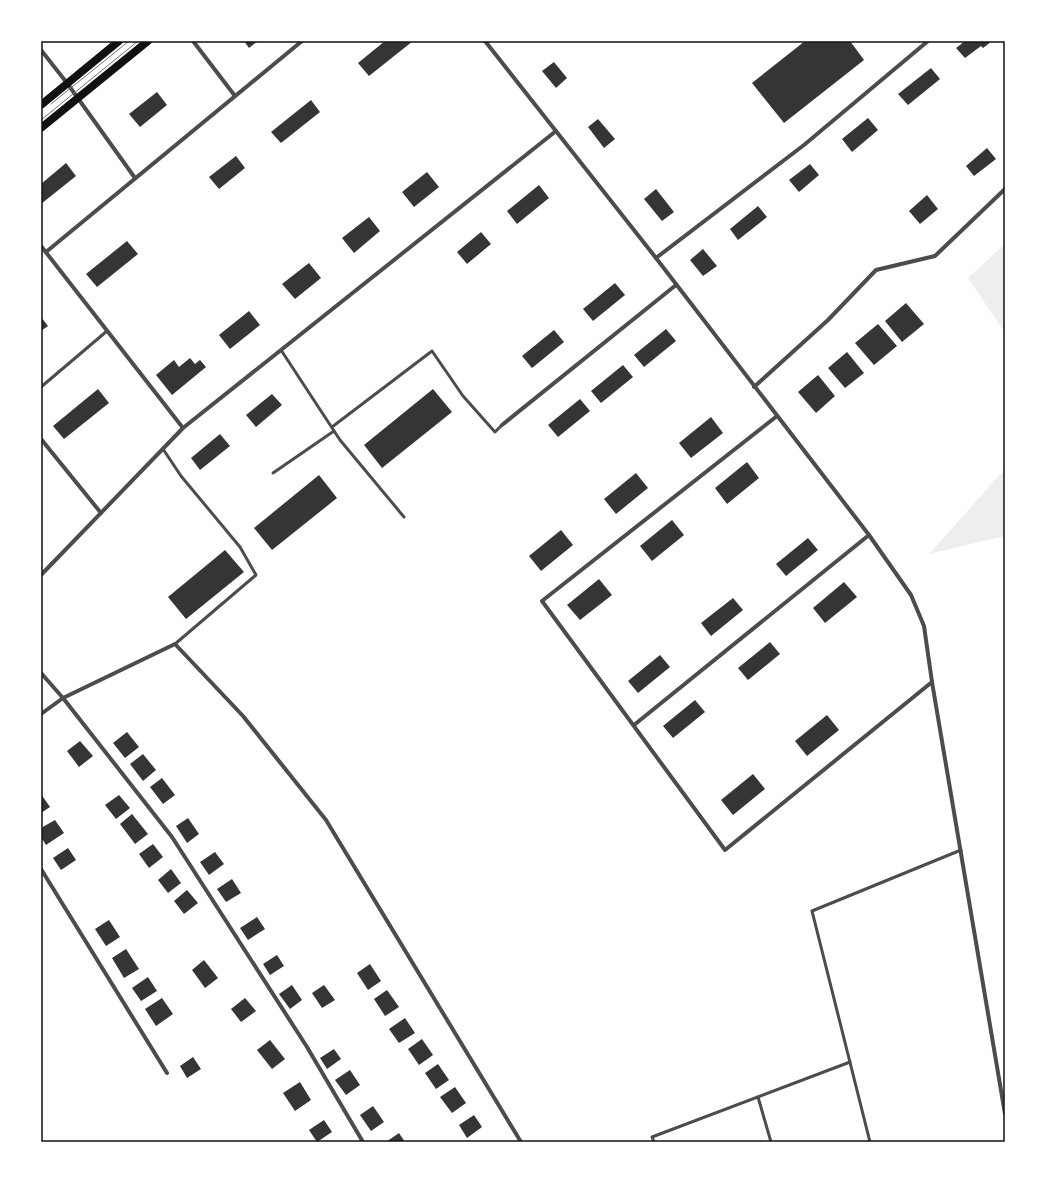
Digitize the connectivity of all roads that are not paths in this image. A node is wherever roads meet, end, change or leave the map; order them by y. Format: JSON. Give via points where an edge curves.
{"nodes":[{"id":1,"x":119,"y":41,"type":"edge"},
{"id":2,"x":148,"y":41,"type":"edge"},
{"id":3,"x":193,"y":41,"type":"edge"},
{"id":4,"x":302,"y":41,"type":"edge"},
{"id":5,"x":485,"y":41,"type":"edge"},
{"id":6,"x":928,"y":41,"type":"edge"},
{"id":7,"x":41,"y":50,"type":"edge"},
{"id":8,"x":67,"y":83,"type":"junction"},
{"id":9,"x":235,"y":96,"type":"junction"},
{"id":10,"x":78,"y":98,"type":"junction"},
{"id":11,"x":41,"y":105,"type":"edge"},
{"id":12,"x":41,"y":128,"type":"edge"},
{"id":13,"x":556,"y":131,"type":"junction"},
{"id":14,"x":135,"y":178,"type":"junction"},
{"id":15,"x":1005,"y":189,"type":"edge"},
{"id":16,"x":41,"y":246,"type":"edge"},
{"id":17,"x":46,"y":252,"type":"junction"},
{"id":18,"x":41,"y":255,"type":"edge"},
{"id":19,"x":656,"y":258,"type":"junction"},
{"id":20,"x":676,"y":285,"type":"junction"},
{"id":21,"x":107,"y":331,"type":"junction"},
{"id":22,"x":281,"y":350,"type":"junction"},
{"id":23,"x":41,"y":387,"type":"edge"},
{"id":24,"x":754,"y":387,"type":"junction"},
{"id":25,"x":777,"y":416,"type":"junction"},
{"id":26,"x":502,"y":425,"type":"joint"},
{"id":27,"x":332,"y":427,"type":"junction"},
{"id":28,"x":183,"y":428,"type":"junction"},
{"id":29,"x":334,"y":431,"type":"junction"},
{"id":30,"x":41,"y":439,"type":"edge"},
{"id":31,"x":163,"y":449,"type":"junction"},
{"id":32,"x":273,"y":473,"type":"dead end"},
{"id":33,"x":101,"y":513,"type":"junction"},
{"id":34,"x":404,"y":517,"type":"dead end"},
{"id":35,"x":868,"y":535,"type":"junction"},
{"id":36,"x":41,"y":575,"type":"edge"},
{"id":37,"x":175,"y":644,"type":"junction"},
{"id":38,"x":41,"y":673,"type":"edge"},
{"id":39,"x":932,"y":682,"type":"junction"},
{"id":40,"x":63,"y":698,"type":"junction"},
{"id":41,"x":41,"y":714,"type":"edge"},
{"id":42,"x":634,"y":725,"type":"junction"},
{"id":43,"x":961,"y":850,"type":"junction"},
{"id":44,"x":41,"y":868,"type":"edge"},
{"id":45,"x":850,"y":1062,"type":"junction"},
{"id":46,"x":167,"y":1074,"type":"dead end"},
{"id":47,"x":758,"y":1097,"type":"junction"},
{"id":48,"x":1005,"y":1114,"type":"edge"},
{"id":49,"x":363,"y":1142,"type":"edge"},
{"id":50,"x":521,"y":1142,"type":"edge"},
{"id":51,"x":654,"y":1142,"type":"edge"},
{"id":52,"x":771,"y":1142,"type":"edge"},
{"id":53,"x":870,"y":1142,"type":"edge"}],
"edges":[{"from":1,"to":8,"type":"main road"},
{"from":2,"to":10,"type":"main road"},
{"from":3,"to":9,"type":"street"},
{"from":4,"to":9,"type":"street"},
{"from":5,"to":13,"type":"street"},
{"from":6,"to":19,"type":"street","via":[[804,145]]},
{"from":7,"to":8,"type":"street"},
{"from":8,"to":10,"type":"street"},
{"from":8,"to":11,"type":"main road"},
{"from":9,"to":14,"type":"street"},
{"from":10,"to":12,"type":"main road"},
{"from":10,"to":14,"type":"street"},
{"from":13,"to":19,"type":"street"},
{"from":13,"to":22,"type":"street"},
{"from":14,"to":17,"type":"street"},
{"from":15,"to":24,"type":"street","via":[[935,256],[876,270],[828,320]]},
{"from":16,"to":17,"type":"street"},
{"from":17,"to":18,"type":"lane"},
{"from":17,"to":21,"type":"street"},
{"from":19,"to":20,"type":"street"},
{"from":20,"to":24,"type":"street"},
{"from":20,"to":26,"type":"street"},
{"from":21,"to":23,"type":"lane"},
{"from":21,"to":28,"type":"street"},
{"from":22,"to":27,"type":"lane"},
{"from":22,"to":28,"type":"street"},
{"from":24,"to":25,"type":"street"},
{"from":25,"to":35,"type":"street"},
{"from":25,"to":42,"type":"street","via":[[542,601]]},
{"from":26,"to":27,"type":"lane","via":[[495,432],[463,396],[432,351]]},
{"from":27,"to":29,"type":"lane"},
{"from":28,"to":31,"type":"street"},
{"from":29,"to":32,"type":"lane"},
{"from":29,"to":34,"type":"lane"},
{"from":30,"to":33,"type":"street"},
{"from":31,"to":33,"type":"street"},
{"from":31,"to":37,"type":"lane","via":[[181,476],[240,547],[256,576]]},
{"from":33,"to":36,"type":"street"},
{"from":35,"to":39,"type":"street","via":[[911,595],[924,626]]},
{"from":35,"to":42,"type":"street"},
{"from":37,"to":40,"type":"street"},
{"from":37,"to":50,"type":"street","via":[[243,716],[326,820]]},
{"from":38,"to":40,"type":"street"},
{"from":39,"to":42,"type":"street","via":[[725,850]]},
{"from":39,"to":43,"type":"street"},
{"from":40,"to":41,"type":"street"},
{"from":40,"to":49,"type":"street","via":[[172,837],[307,1047]]},
{"from":43,"to":45,"type":"lane","via":[[812,911]]},
{"from":43,"to":48,"type":"street"},
{"from":44,"to":46,"type":"street"},
{"from":45,"to":47,"type":"lane"},
{"from":45,"to":53,"type":"lane"},
{"from":47,"to":51,"type":"lane","via":[[652,1137]]},
{"from":47,"to":52,"type":"lane"}]}
